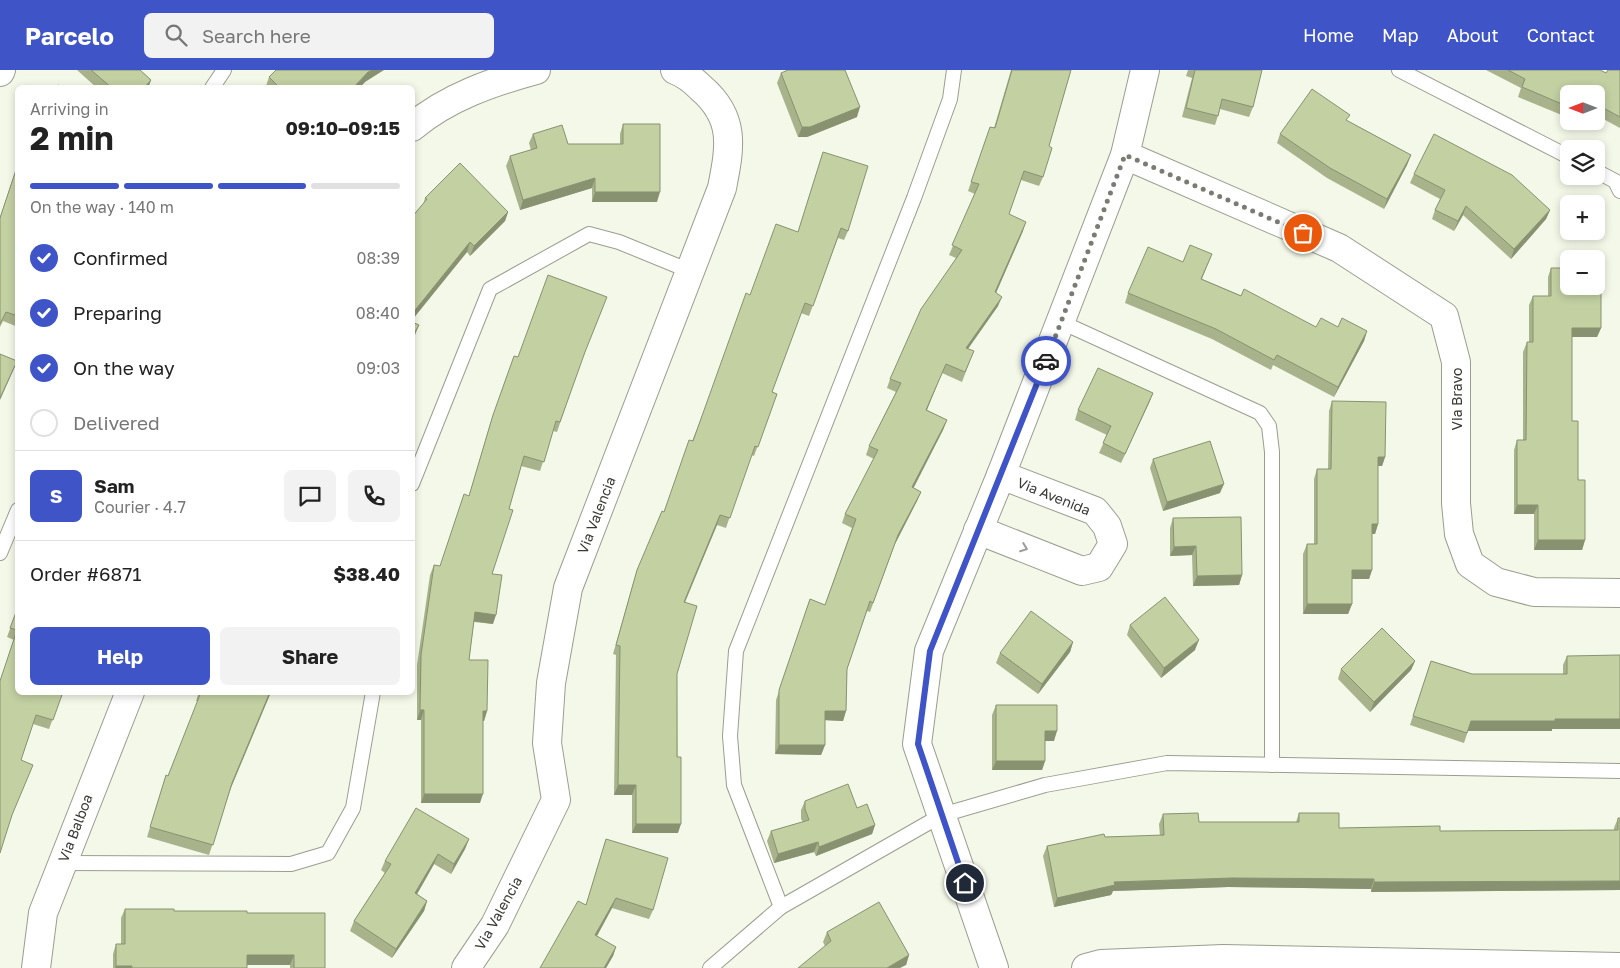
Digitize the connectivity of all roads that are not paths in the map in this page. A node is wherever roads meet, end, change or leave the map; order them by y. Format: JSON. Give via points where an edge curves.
{"nodes":[{"id":1,"x":224,"y":70,"type":"edge"},
{"id":2,"x":536,"y":70,"type":"edge"},
{"id":3,"x":954,"y":70,"type":"edge"},
{"id":4,"x":1145,"y":70,"type":"edge"},
{"id":5,"x":1399,"y":70,"type":"edge"},
{"id":6,"x":680,"y":71,"type":"edge"},
{"id":7,"x":214,"y":85,"type":"edge"},
{"id":8,"x":415,"y":125,"type":"edge"},
{"id":9,"x":1560,"y":152,"type":"edge"},
{"id":10,"x":1125,"y":155,"type":"junction"},
{"id":11,"x":1605,"y":176,"type":"edge"},
{"id":12,"x":1620,"y":191,"type":"edge"},
{"id":13,"x":690,"y":271,"type":"junction"},
{"id":14,"x":1061,"y":322,"type":"junction"},
{"id":15,"x":1001,"y":475,"type":"junction"},
{"id":16,"x":415,"y":476,"type":"edge"},
{"id":17,"x":15,"y":517,"type":"edge"},
{"id":18,"x":978,"y":530,"type":"junction"},
{"id":19,"x":0,"y":553,"type":"edge"},
{"id":20,"x":1620,"y":593,"type":"edge"},
{"id":21,"x":129,"y":695,"type":"edge"},
{"id":22,"x":372,"y":695,"type":"edge"},
{"id":23,"x":1272,"y":765,"type":"junction"},
{"id":24,"x":1620,"y":771,"type":"edge"},
{"id":25,"x":942,"y":815,"type":"junction"},
{"id":26,"x":62,"y":863,"type":"junction"},
{"id":27,"x":781,"y":907,"type":"junction"},
{"id":28,"x":1620,"y":967,"type":"edge"},
{"id":29,"x":36,"y":968,"type":"edge"},
{"id":30,"x":466,"y":968,"type":"edge"},
{"id":31,"x":710,"y":968,"type":"edge"},
{"id":32,"x":994,"y":968,"type":"edge"},
{"id":33,"x":1086,"y":968,"type":"edge"}],
"edges":[{"from":1,"to":7,"type":"lane"},
{"from":2,"to":8,"type":"street","via":[[495,81],[433,110]]},
{"from":3,"to":27,"type":"lane","via":[[950,99],[917,189],[736,651],[730,736],[734,784]]},
{"from":4,"to":10,"type":"street","name":"Via Avenida"},
{"from":5,"to":9,"type":"lane"},
{"from":6,"to":13,"type":"street","name":"Via Valencia","via":[[707,93],[723,112],[729,148],[722,188]]},
{"from":10,"to":14,"type":"street","name":"Via Avenida"},
{"from":10,"to":20,"type":"street","name":"Via Bravo","via":[[1338,248],[1444,316],[1456,362],[1459,534],[1470,564],[1496,582],[1534,592]]},
{"from":11,"to":12,"type":"lane","via":[[1616,181]]},
{"from":13,"to":16,"type":"lane","via":[[619,242],[590,234],[490,289]]},
{"from":13,"to":30,"type":"street","name":"Via Valencia","via":[[568,588],[551,683],[548,743],[556,800],[495,925]]},
{"from":14,"to":15,"type":"street","name":"Via Avenida"},
{"from":14,"to":23,"type":"lane","via":[[1260,413],[1269,426],[1272,462]]},
{"from":15,"to":18,"type":"street","name":"Via Avenida"},
{"from":18,"to":15,"type":"street","name":"Via Avenida","one_way":true,"via":[[1082,571],[1099,567],[1113,544],[1107,526],[1095,511]]},
{"from":17,"to":19,"type":"lane"},
{"from":18,"to":25,"type":"street","name":"Via Avenida","via":[[930,651],[919,735],[918,744]]},
{"from":21,"to":26,"type":"street","name":"Via Balboa"},
{"from":22,"to":26,"type":"lane","via":[[353,808],[328,853],[292,864]]},
{"from":23,"to":24,"type":"lane"},
{"from":23,"to":25,"type":"lane","via":[[1167,763],[1045,784]]},
{"from":25,"to":27,"type":"lane"},
{"from":25,"to":32,"type":"street","name":"Via Avenida"},
{"from":26,"to":29,"type":"street","name":"Via Balboa","via":[[43,913]]},
{"from":27,"to":31,"type":"lane"},
{"from":28,"to":33,"type":"street","via":[[1223,959],[1100,964]]}]}
